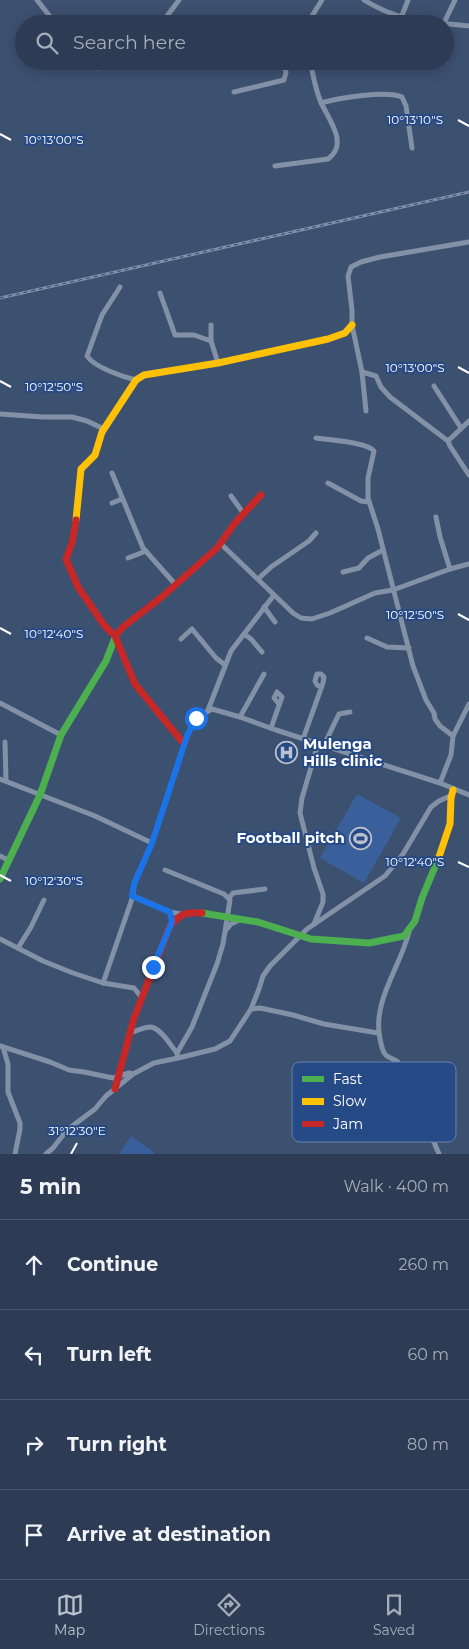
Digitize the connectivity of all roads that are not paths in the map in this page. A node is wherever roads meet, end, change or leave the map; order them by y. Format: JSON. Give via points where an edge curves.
{"nodes":[{"id":1,"x":37,"y":0,"type":"edge"},
{"id":2,"x":179,"y":0,"type":"edge"},
{"id":3,"x":322,"y":0,"type":"edge"},
{"id":4,"x":364,"y":0,"type":"edge"},
{"id":5,"x":408,"y":0,"type":"edge"},
{"id":6,"x":455,"y":0,"type":"edge"},
{"id":7,"x":49,"y":15,"type":"edge"},
{"id":8,"x":168,"y":15,"type":"edge"},
{"id":9,"x":313,"y":15,"type":"edge"},
{"id":10,"x":394,"y":15,"type":"edge"},
{"id":11,"x":402,"y":15,"type":"edge"},
{"id":12,"x":448,"y":15,"type":"edge"},
{"id":13,"x":454,"y":24,"type":"edge"},
{"id":14,"x":469,"y":26,"type":"edge"},
{"id":15,"x":285,"y":70,"type":"edge"},
{"id":16,"x":312,"y":70,"type":"edge"},
{"id":17,"x":234,"y":92,"type":"dead end"},
{"id":18,"x":321,"y":103,"type":"junction"},
{"id":19,"x":412,"y":148,"type":"dead end"},
{"id":20,"x":275,"y":166,"type":"dead end"},
{"id":21,"x":469,"y":242,"type":"edge"},
{"id":22,"x":120,"y":287,"type":"dead end"},
{"id":23,"x":160,"y":293,"type":"dead end"},
{"id":24,"x":210,"y":325,"type":"dead end"},
{"id":25,"x":352,"y":325,"type":"junction"},
{"id":26,"x":211,"y":341,"type":"junction"},
{"id":27,"x":218,"y":363,"type":"junction"},
{"id":28,"x":362,"y":372,"type":"junction"},
{"id":29,"x":136,"y":380,"type":"junction"},
{"id":30,"x":434,"y":386,"type":"dead end"},
{"id":31,"x":366,"y":411,"type":"dead end"},
{"id":32,"x":0,"y":414,"type":"edge"},
{"id":33,"x":469,"y":421,"type":"edge"},
{"id":34,"x":461,"y":428,"type":"junction"},
{"id":35,"x":104,"y":429,"type":"junction"},
{"id":36,"x":316,"y":438,"type":"dead end"},
{"id":37,"x":448,"y":441,"type":"junction"},
{"id":38,"x":112,"y":473,"type":"dead end"},
{"id":39,"x":469,"y":475,"type":"edge"},
{"id":40,"x":328,"y":483,"type":"dead end"},
{"id":41,"x":261,"y":495,"type":"dead end"},
{"id":42,"x":230,"y":496,"type":"dead end"},
{"id":43,"x":122,"y":498,"type":"junction"},
{"id":44,"x":369,"y":502,"type":"junction"},
{"id":45,"x":112,"y":504,"type":"dead end"},
{"id":46,"x":244,"y":514,"type":"junction"},
{"id":47,"x":436,"y":517,"type":"dead end"},
{"id":48,"x":316,"y":533,"type":"dead end"},
{"id":49,"x":220,"y":543,"type":"junction"},
{"id":50,"x":383,"y":550,"type":"junction"},
{"id":51,"x":146,"y":551,"type":"junction"},
{"id":52,"x":128,"y":558,"type":"dead end"},
{"id":53,"x":469,"y":564,"type":"edge"},
{"id":54,"x":450,"y":569,"type":"junction"},
{"id":55,"x":343,"y":572,"type":"dead end"},
{"id":56,"x":258,"y":579,"type":"junction"},
{"id":57,"x":175,"y":584,"type":"junction"},
{"id":58,"x":393,"y":590,"type":"junction"},
{"id":59,"x":274,"y":595,"type":"junction"},
{"id":60,"x":264,"y":607,"type":"junction"},
{"id":61,"x":275,"y":622,"type":"dead end"},
{"id":62,"x":244,"y":634,"type":"junction"},
{"id":63,"x":115,"y":636,"type":"junction"},
{"id":64,"x":367,"y":638,"type":"dead end"},
{"id":65,"x":181,"y":639,"type":"dead end"},
{"id":66,"x":409,"y":648,"type":"junction"},
{"id":67,"x":262,"y":652,"type":"dead end"},
{"id":68,"x":225,"y":665,"type":"junction"},
{"id":69,"x":264,"y":674,"type":"dead end"},
{"id":70,"x":321,"y":687,"type":"dead end"},
{"id":71,"x":0,"y":703,"type":"edge"},
{"id":72,"x":279,"y":704,"type":"dead end"},
{"id":73,"x":469,"y":704,"type":"edge"},
{"id":74,"x":208,"y":710,"type":"junction"},
{"id":75,"x":350,"y":712,"type":"dead end"},
{"id":76,"x":240,"y":716,"type":"junction"},
{"id":77,"x":271,"y":728,"type":"junction"},
{"id":78,"x":61,"y":735,"type":"junction"},
{"id":79,"x":453,"y":736,"type":"junction"},
{"id":80,"x":303,"y":739,"type":"junction"},
{"id":81,"x":5,"y":742,"type":"dead end"},
{"id":82,"x":184,"y":744,"type":"junction"},
{"id":83,"x":321,"y":745,"type":"junction"},
{"id":84,"x":3,"y":780,"type":"edge"},
{"id":85,"x":440,"y":784,"type":"junction"},
{"id":86,"x":452,"y":793,"type":"junction"},
{"id":87,"x":40,"y":795,"type":"junction"},
{"id":88,"x":469,"y":795,"type":"edge"},
{"id":89,"x":152,"y":843,"type":"junction"},
{"id":90,"x":0,"y":856,"type":"edge"},
{"id":91,"x":8,"y":860,"type":"junction"},
{"id":92,"x":165,"y":870,"type":"dead end"},
{"id":93,"x":0,"y":879,"type":"edge"},
{"id":94,"x":266,"y":890,"type":"dead end"},
{"id":95,"x":132,"y":896,"type":"junction"},
{"id":96,"x":229,"y":898,"type":"junction"},
{"id":97,"x":44,"y":900,"type":"dead end"},
{"id":98,"x":170,"y":912,"type":"junction"},
{"id":99,"x":181,"y":914,"type":"junction"},
{"id":100,"x":228,"y":916,"type":"junction"},
{"id":101,"x":241,"y":919,"type":"junction"},
{"id":102,"x":172,"y":922,"type":"junction"},
{"id":103,"x":314,"y":924,"type":"junction"},
{"id":104,"x":226,"y":931,"type":"junction"},
{"id":105,"x":409,"y":932,"type":"junction"},
{"id":106,"x":301,"y":936,"type":"junction"},
{"id":107,"x":0,"y":939,"type":"edge"},
{"id":108,"x":18,"y":948,"type":"junction"},
{"id":109,"x":103,"y":982,"type":"junction"},
{"id":110,"x":146,"y":984,"type":"junction"},
{"id":111,"x":134,"y":988,"type":"junction"},
{"id":112,"x":142,"y":998,"type":"junction"},
{"id":113,"x":251,"y":1009,"type":"junction"},
{"id":114,"x":130,"y":1033,"type":"junction"},
{"id":115,"x":378,"y":1033,"type":"junction"},
{"id":116,"x":2,"y":1047,"type":"edge"},
{"id":117,"x":178,"y":1056,"type":"junction"},
{"id":118,"x":398,"y":1062,"type":"edge"},
{"id":119,"x":133,"y":1074,"type":"junction"},
{"id":120,"x":118,"y":1078,"type":"junction"},
{"id":121,"x":115,"y":1089,"type":"junction"},
{"id":122,"x":434,"y":1142,"type":"edge"},
{"id":123,"x":15,"y":1154,"type":"edge"},
{"id":124,"x":46,"y":1154,"type":"edge"},
{"id":125,"x":439,"y":1154,"type":"edge"}],
"edges":[{"from":1,"to":7,"type":"street"},
{"from":2,"to":8,"type":"street"},
{"from":3,"to":9,"type":"street"},
{"from":4,"to":10,"type":"street"},
{"from":5,"to":11,"type":"street"},
{"from":6,"to":12,"type":"street"},
{"from":13,"to":14,"type":"street"},
{"from":15,"to":17,"type":"street","via":[[284,80]]},
{"from":16,"to":18,"type":"street"},
{"from":18,"to":19,"type":"street","via":[[360,96],[400,95],[406,106]]},
{"from":18,"to":20,"type":"street","via":[[337,134],[338,143],[333,155],[328,159]]},
{"from":21,"to":25,"type":"street","via":[[380,257],[351,267],[348,276]]},
{"from":22,"to":29,"type":"street","via":[[102,315],[87,356],[99,366]]},
{"from":23,"to":26,"type":"street","via":[[175,335],[194,335]]},
{"from":24,"to":26,"type":"street"},
{"from":25,"to":27,"type":"street","via":[[342,335]]},
{"from":25,"to":28,"type":"street"},
{"from":26,"to":27,"type":"street"},
{"from":27,"to":29,"type":"street","via":[[144,375]]},
{"from":28,"to":31,"type":"street"},
{"from":28,"to":37,"type":"street","via":[[376,376],[390,397]]},
{"from":29,"to":35,"type":"street"},
{"from":30,"to":34,"type":"street"},
{"from":32,"to":35,"type":"street","via":[[72,417]]},
{"from":33,"to":34,"type":"street"},
{"from":34,"to":37,"type":"street"},
{"from":35,"to":63,"type":"street","via":[[95,455],[81,469],[77,516],[66,559],[78,587]]},
{"from":36,"to":44,"type":"street","via":[[346,442],[374,451],[368,478]]},
{"from":37,"to":39,"type":"street"},
{"from":38,"to":43,"type":"street"},
{"from":40,"to":44,"type":"street"},
{"from":41,"to":46,"type":"street"},
{"from":42,"to":46,"type":"street"},
{"from":43,"to":45,"type":"street"},
{"from":43,"to":51,"type":"street","via":[[136,535]]},
{"from":44,"to":50,"type":"street"},
{"from":46,"to":49,"type":"street"},
{"from":47,"to":54,"type":"street"},
{"from":48,"to":56,"type":"street"},
{"from":49,"to":56,"type":"street"},
{"from":49,"to":57,"type":"street"},
{"from":50,"to":55,"type":"street","via":[[368,558],[359,568]]},
{"from":50,"to":58,"type":"street"},
{"from":51,"to":52,"type":"street"},
{"from":51,"to":57,"type":"street"},
{"from":53,"to":54,"type":"street"},
{"from":54,"to":58,"type":"street"},
{"from":56,"to":59,"type":"street"},
{"from":57,"to":63,"type":"street"},
{"from":58,"to":59,"type":"street","via":[[375,593],[312,619],[293,614]]},
{"from":58,"to":66,"type":"street"},
{"from":59,"to":60,"type":"street"},
{"from":60,"to":61,"type":"street"},
{"from":60,"to":62,"type":"street"},
{"from":62,"to":67,"type":"street"},
{"from":62,"to":68,"type":"street"},
{"from":63,"to":78,"type":"street","via":[[106,661]]},
{"from":63,"to":82,"type":"street","via":[[136,684]]},
{"from":64,"to":66,"type":"street","via":[[387,647]]},
{"from":65,"to":68,"type":"street","via":[[192,629]]},
{"from":66,"to":79,"type":"street","via":[[435,719]]},
{"from":68,"to":74,"type":"street"},
{"from":69,"to":76,"type":"street"},
{"from":70,"to":80,"type":"street"},
{"from":71,"to":78,"type":"street"},
{"from":72,"to":77,"type":"street"},
{"from":73,"to":79,"type":"street"},
{"from":74,"to":76,"type":"street"},
{"from":74,"to":82,"type":"street","via":[[196,718]]},
{"from":75,"to":83,"type":"street","via":[[339,714]]},
{"from":76,"to":77,"type":"street"},
{"from":77,"to":80,"type":"street"},
{"from":78,"to":87,"type":"street"},
{"from":79,"to":85,"type":"street","via":[[451,755]]},
{"from":80,"to":83,"type":"street"},
{"from":81,"to":84,"type":"street"},
{"from":82,"to":89,"type":"street"},
{"from":83,"to":85,"type":"street"},
{"from":83,"to":103,"type":"street","via":[[300,812],[323,894]]},
{"from":84,"to":87,"type":"street"},
{"from":85,"to":86,"type":"street"},
{"from":86,"to":88,"type":"street"},
{"from":86,"to":103,"type":"street","via":[[431,807],[403,854],[385,876]]},
{"from":86,"to":105,"type":"street","via":[[452,814],[444,849],[422,894],[419,911]]},
{"from":87,"to":89,"type":"street"},
{"from":87,"to":91,"type":"street"},
{"from":89,"to":95,"type":"street"},
{"from":90,"to":91,"type":"street"},
{"from":91,"to":93,"type":"street"},
{"from":92,"to":96,"type":"street"},
{"from":94,"to":96,"type":"street","via":[[233,893]]},
{"from":95,"to":98,"type":"street"},
{"from":95,"to":109,"type":"street"},
{"from":96,"to":100,"type":"street"},
{"from":97,"to":108,"type":"street"},
{"from":98,"to":99,"type":"street"},
{"from":98,"to":102,"type":"street"},
{"from":99,"to":100,"type":"street","via":[[196,912]]},
{"from":99,"to":102,"type":"street"},
{"from":100,"to":101,"type":"street"},
{"from":100,"to":104,"type":"street"},
{"from":101,"to":104,"type":"street"},
{"from":101,"to":106,"type":"street"},
{"from":102,"to":110,"type":"street"},
{"from":103,"to":106,"type":"street"},
{"from":104,"to":117,"type":"street","via":[[217,964]]},
{"from":105,"to":106,"type":"street","via":[[400,938],[369,943]]},
{"from":105,"to":115,"type":"street","via":[[379,1012]]},
{"from":106,"to":113,"type":"street","via":[[265,972]]},
{"from":107,"to":108,"type":"street"},
{"from":108,"to":109,"type":"street","via":[[43,961]]},
{"from":109,"to":111,"type":"street"},
{"from":110,"to":111,"type":"street"},
{"from":110,"to":112,"type":"street"},
{"from":111,"to":112,"type":"street"},
{"from":112,"to":114,"type":"street"},
{"from":113,"to":115,"type":"street","via":[[260,1008]]},
{"from":113,"to":117,"type":"street","via":[[226,1044]]},
{"from":114,"to":117,"type":"street","via":[[155,1028]]},
{"from":114,"to":120,"type":"street"},
{"from":115,"to":118,"type":"street","via":[[384,1054]]},
{"from":116,"to":120,"type":"street","via":[[69,1070]]},
{"from":116,"to":123,"type":"street","via":[[8,1064],[8,1092],[20,1123]]},
{"from":117,"to":119,"type":"street"},
{"from":119,"to":120,"type":"street"},
{"from":119,"to":121,"type":"street"},
{"from":120,"to":121,"type":"street"},
{"from":121,"to":124,"type":"street","via":[[67,1130]]},
{"from":122,"to":125,"type":"street"}]}
